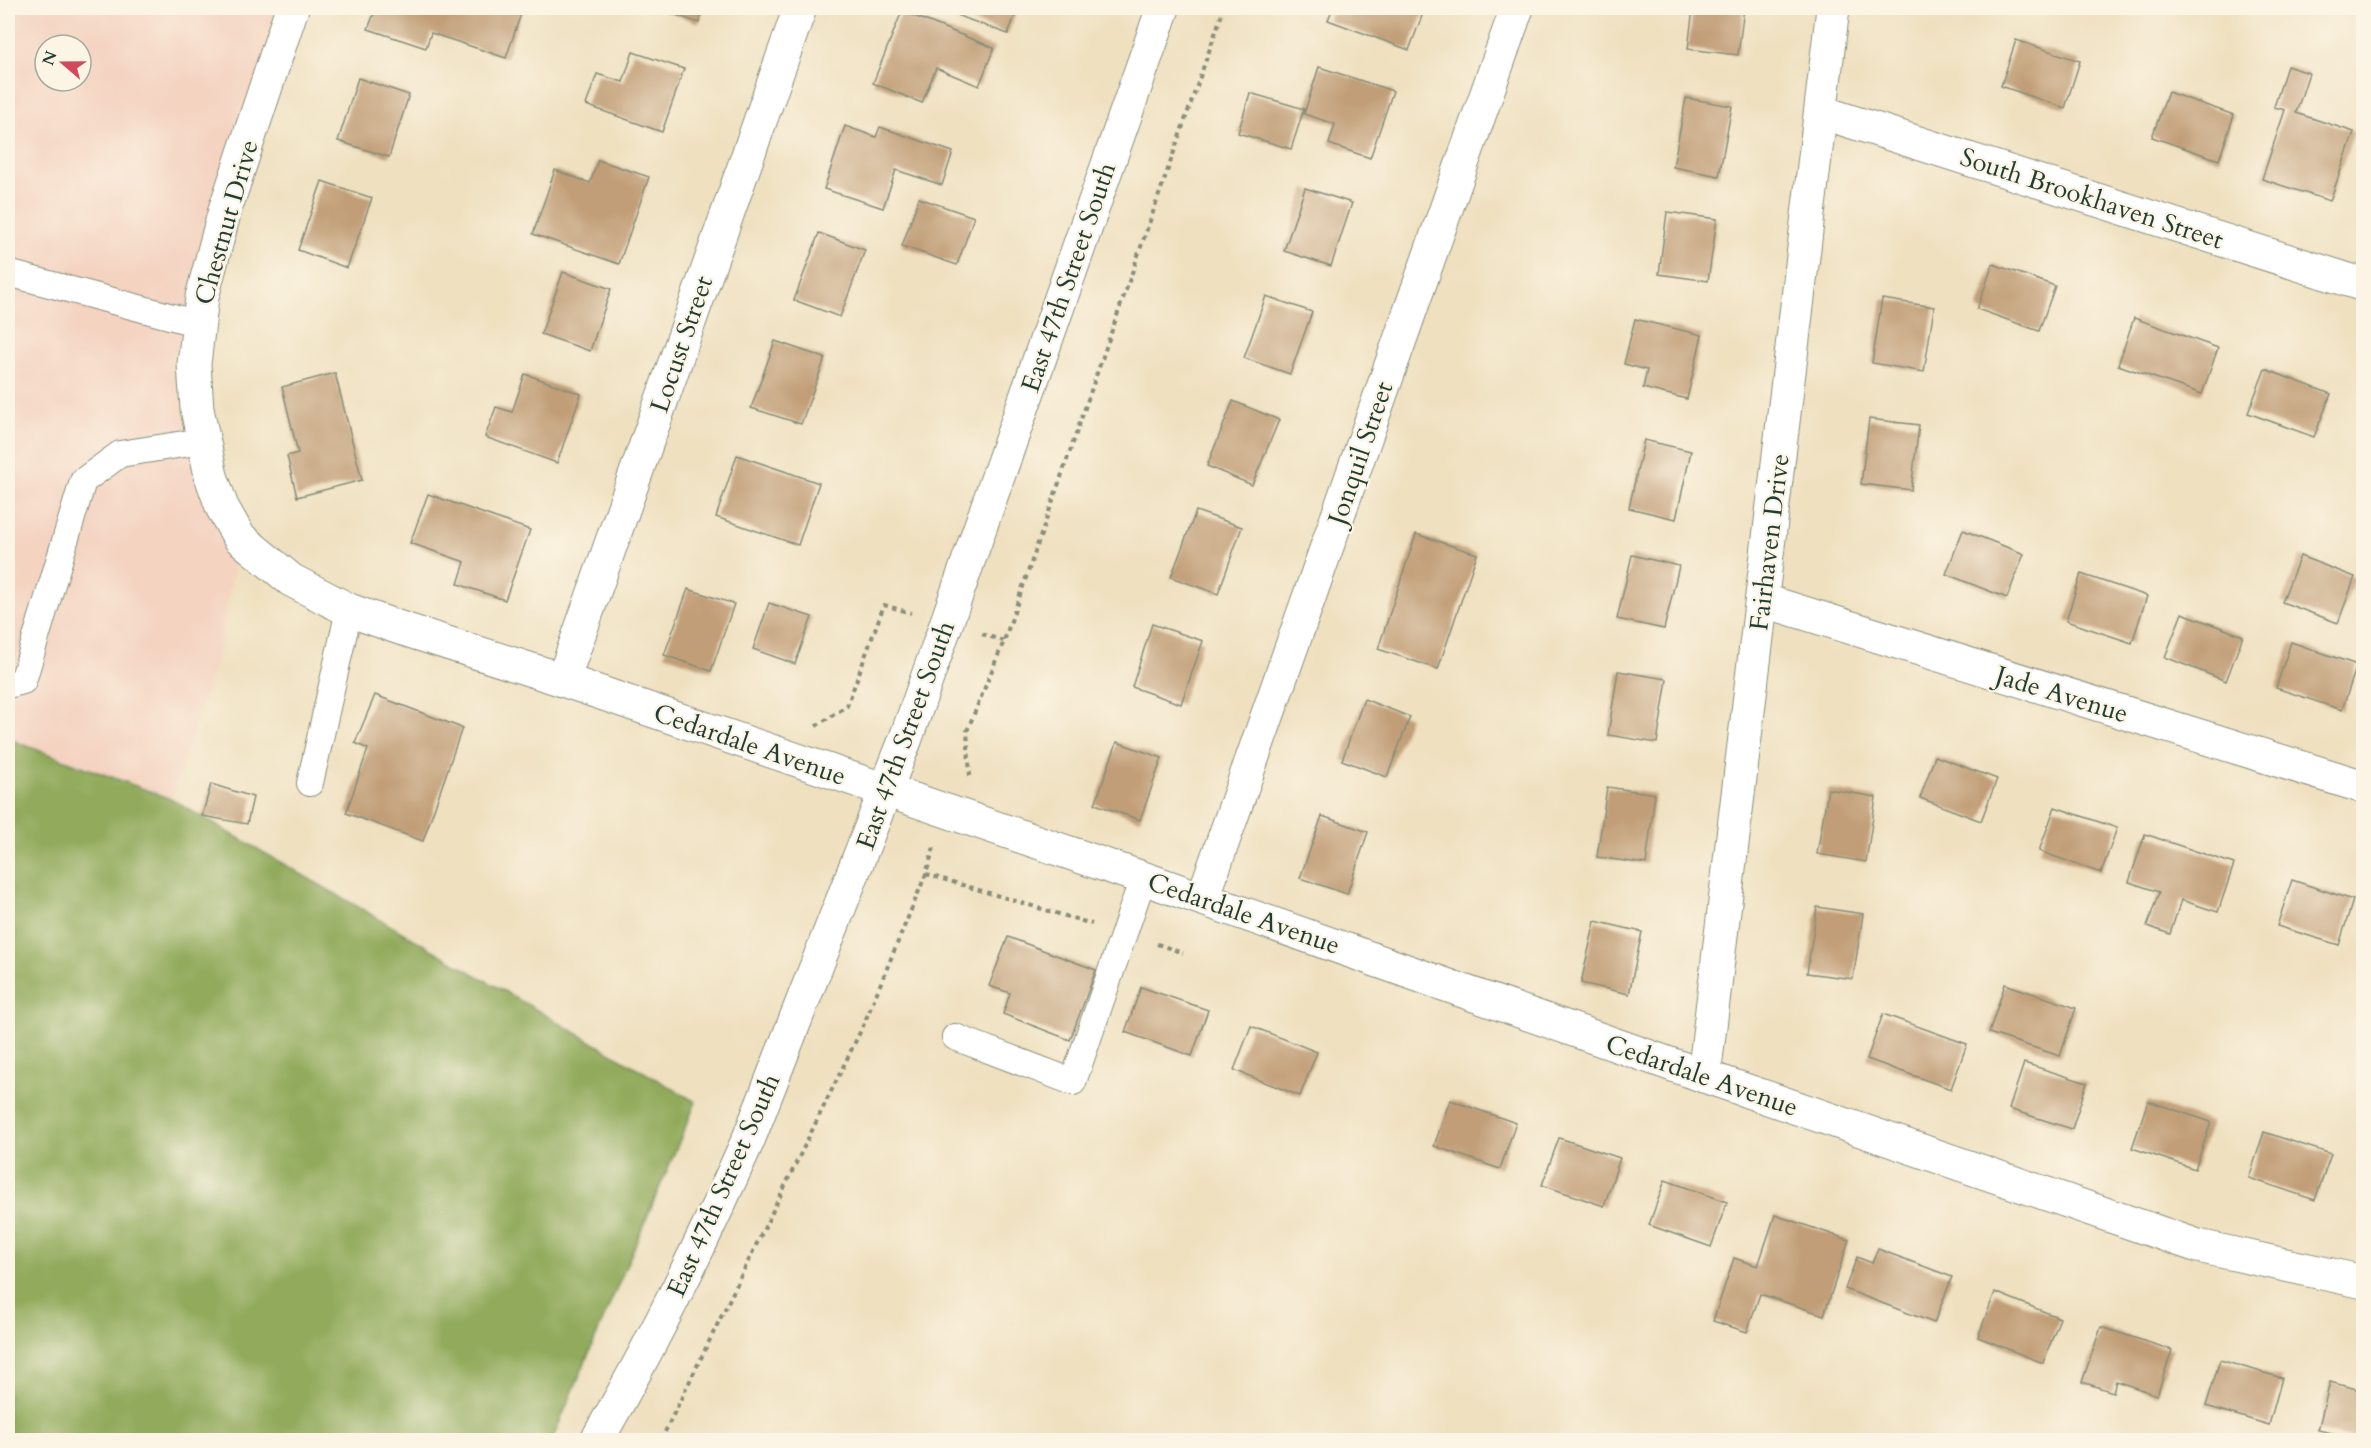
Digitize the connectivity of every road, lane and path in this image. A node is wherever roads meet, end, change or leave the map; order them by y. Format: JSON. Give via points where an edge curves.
{"nodes":[{"id":1,"x":292,"y":8,"type":"edge"},
{"id":2,"x":800,"y":8,"type":"edge"},
{"id":3,"x":1163,"y":8,"type":"edge"},
{"id":4,"x":1224,"y":8,"type":"edge"},
{"id":5,"x":1517,"y":8,"type":"edge"},
{"id":6,"x":1833,"y":8,"type":"edge"},
{"id":7,"x":1821,"y":112,"type":"junction"},
{"id":8,"x":8,"y":273,"type":"edge"},
{"id":9,"x":2364,"y":285,"type":"edge"},
{"id":10,"x":199,"y":324,"type":"junction"},
{"id":11,"x":203,"y":441,"type":"junction"},
{"id":12,"x":1762,"y":600,"type":"junction"},
{"id":13,"x":349,"y":610,"type":"junction"},
{"id":14,"x":563,"y":680,"type":"junction"},
{"id":15,"x":8,"y":685,"type":"edge"},
{"id":16,"x":310,"y":783,"type":"dead end"},
{"id":17,"x":2364,"y":787,"type":"edge"},
{"id":18,"x":886,"y":791,"type":"junction"},
{"id":19,"x":944,"y":810,"type":"junction"},
{"id":20,"x":926,"y":874,"type":"junction"},
{"id":21,"x":1143,"y":878,"type":"junction"},
{"id":22,"x":1203,"y":898,"type":"junction"},
{"id":23,"x":1124,"y":934,"type":"junction"},
{"id":24,"x":1183,"y":953,"type":"dead end"},
{"id":25,"x":955,"y":1037,"type":"dead end"},
{"id":26,"x":1704,"y":1076,"type":"junction"},
{"id":27,"x":2364,"y":1282,"type":"edge"},
{"id":28,"x":597,"y":1440,"type":"edge"},
{"id":29,"x":661,"y":1440,"type":"edge"}],
"edges":[{"from":1,"to":10,"type":"street","name":"Chestnut Drive","via":[[225,210],[202,297]]},
{"from":2,"to":14,"type":"street","name":"Locust Street"},
{"from":3,"to":18,"type":"street","name":"East 47th Street South"},
{"from":4,"to":19,"type":"path","via":[[1004,641],[967,731],[972,776],[953,778]]},
{"from":5,"to":22,"type":"street","name":"Jonquil Street"},
{"from":6,"to":7,"type":"street","name":"Fairhaven Drive"},
{"from":7,"to":9,"type":"street","name":"South Brookhaven Street"},
{"from":7,"to":12,"type":"street","name":"Fairhaven Drive"},
{"from":8,"to":10,"type":"lane"},
{"from":10,"to":11,"type":"street","name":"Chestnut Drive","via":[[194,364],[196,409]]},
{"from":11,"to":13,"type":"street","name":"Cedardale Avenue","via":[[222,507],[239,537],[291,580]]},
{"from":11,"to":15,"type":"lane","via":[[120,454],[83,481],[23,681]]},
{"from":12,"to":17,"type":"street","name":"Jade Avenue"},
{"from":12,"to":26,"type":"street","name":"Fairhaven Drive"},
{"from":13,"to":14,"type":"street","name":"Cedardale Avenue"},
{"from":13,"to":16,"type":"lane"},
{"from":14,"to":18,"type":"street","name":"Cedardale Avenue"},
{"from":18,"to":19,"type":"street","name":"Cedardale Avenue"},
{"from":18,"to":28,"type":"street","name":"East 47th Street South","via":[[721,1201]]},
{"from":19,"to":20,"type":"path"},
{"from":19,"to":21,"type":"street","name":"Cedardale Avenue"},
{"from":20,"to":23,"type":"path"},
{"from":20,"to":29,"type":"path","via":[[863,1026]]},
{"from":21,"to":22,"type":"street","name":"Cedardale Avenue"},
{"from":21,"to":23,"type":"lane"},
{"from":22,"to":26,"type":"street","name":"Cedardale Avenue"},
{"from":23,"to":24,"type":"path"},
{"from":23,"to":25,"type":"lane","via":[[1073,1082]]},
{"from":26,"to":27,"type":"street","name":"Cedardale Avenue","via":[[2198,1246]]}]}
